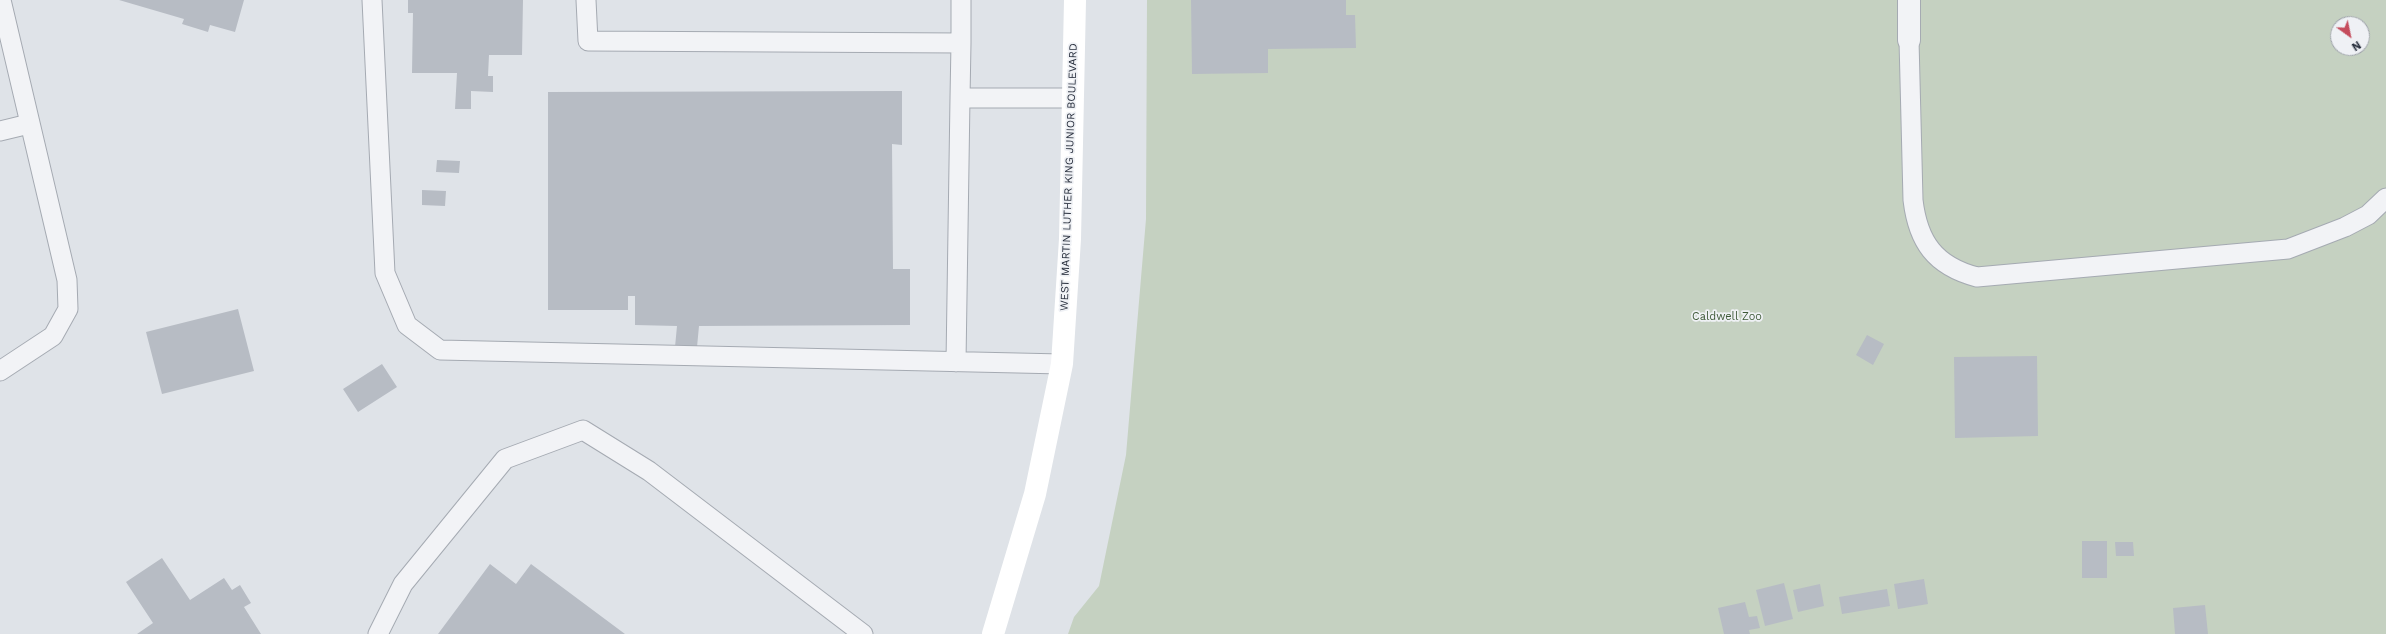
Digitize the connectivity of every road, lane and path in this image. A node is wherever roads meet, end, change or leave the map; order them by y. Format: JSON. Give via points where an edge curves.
{"nodes":[{"id":1,"x":1,"y":0,"type":"edge"},
{"id":2,"x":372,"y":0,"type":"edge"},
{"id":3,"x":586,"y":0,"type":"edge"},
{"id":4,"x":961,"y":0,"type":"edge"},
{"id":5,"x":1074,"y":0,"type":"edge"},
{"id":6,"x":1909,"y":0,"type":"edge"},
{"id":7,"x":1909,"y":40,"type":"joint"},
{"id":8,"x":960,"y":43,"type":"junction"},
{"id":9,"x":960,"y":98,"type":"junction"},
{"id":10,"x":1073,"y":98,"type":"junction"},
{"id":11,"x":30,"y":124,"type":"junction"},
{"id":12,"x":0,"y":131,"type":"edge"},
{"id":13,"x":2386,"y":198,"type":"edge"},
{"id":14,"x":956,"y":362,"type":"junction"},
{"id":15,"x":1062,"y":364,"type":"junction"},
{"id":16,"x":0,"y":371,"type":"edge"},
{"id":17,"x":378,"y":634,"type":"edge"},
{"id":18,"x":863,"y":634,"type":"edge"},
{"id":19,"x":993,"y":634,"type":"edge"}],
"edges":[{"from":1,"to":11,"type":"lane"},
{"from":2,"to":14,"type":"lane","via":[[385,273],[407,325],[440,350]]},
{"from":3,"to":8,"type":"lane","via":[[588,42]]},
{"from":4,"to":8,"type":"lane"},
{"from":5,"to":10,"type":"main road","name":"WEST MARTIN LUTHER KING JUNIOR BOULEVARD"},
{"from":6,"to":7,"type":"street"},
{"from":7,"to":13,"type":"lane","via":[[1913,200],[1916,224],[1924,243],[1941,261],[1958,272],[1977,277],[2288,249],[2345,227],[2368,215]]},
{"from":8,"to":9,"type":"lane"},
{"from":9,"to":10,"type":"lane"},
{"from":9,"to":14,"type":"lane"},
{"from":10,"to":15,"type":"main road","name":"WEST MARTIN LUTHER KING JUNIOR BOULEVARD","via":[[1070,240]]},
{"from":11,"to":12,"type":"lane"},
{"from":11,"to":16,"type":"lane","via":[[67,280],[68,309],[52,336]]},
{"from":14,"to":15,"type":"lane"},
{"from":15,"to":19,"type":"main road","name":"WEST MARTIN LUTHER KING JUNIOR BOULEVARD","via":[[1035,494]]},
{"from":17,"to":18,"type":"lane","via":[[403,584],[505,458],[583,430],[649,471]]}]}
